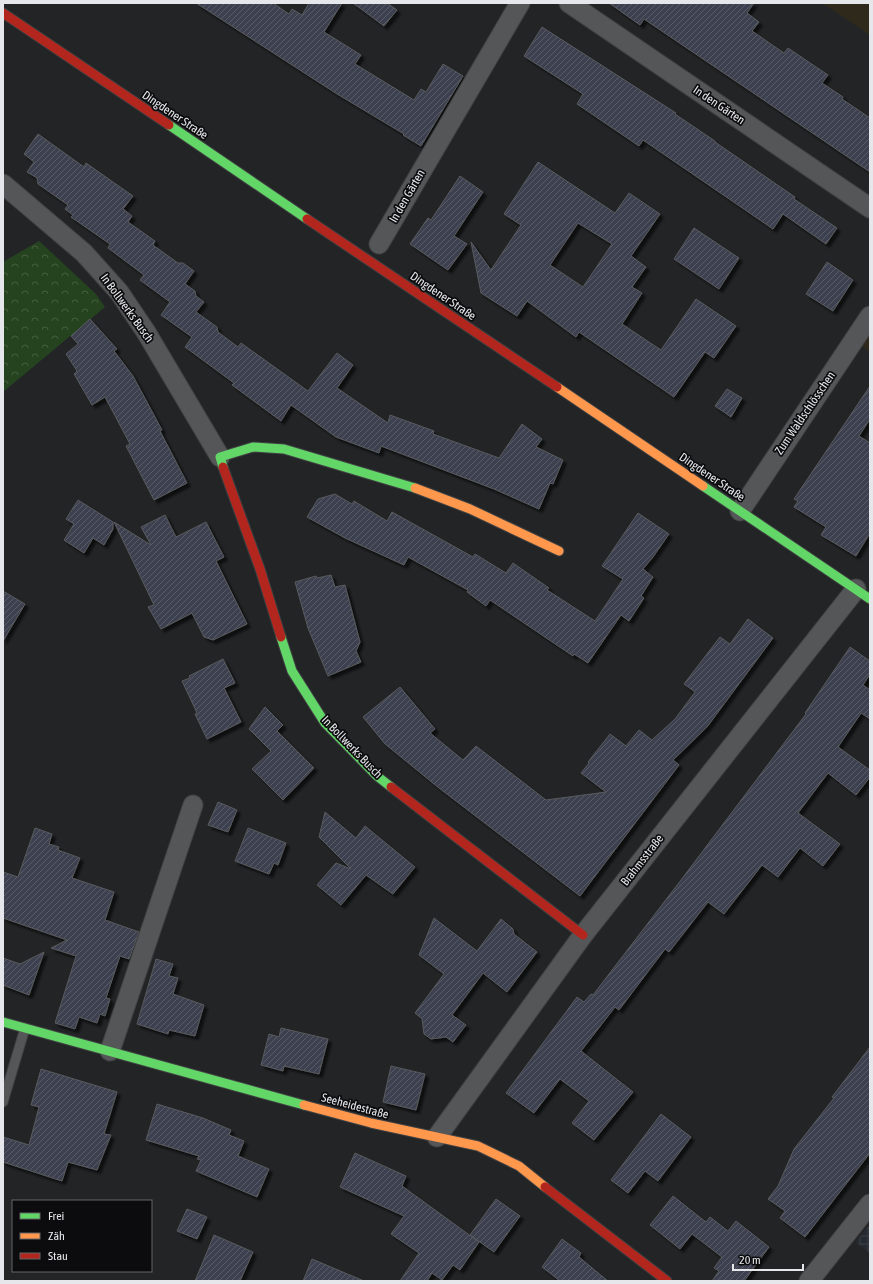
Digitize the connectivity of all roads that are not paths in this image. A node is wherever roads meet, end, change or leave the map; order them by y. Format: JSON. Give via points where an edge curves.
{"nodes":[{"id":1,"x":520,"y":3,"type":"edge"},
{"id":2,"x":569,"y":3,"type":"edge"},
{"id":3,"x":3,"y":13,"type":"edge"},
{"id":4,"x":3,"y":184,"type":"edge"},
{"id":5,"x":870,"y":208,"type":"edge"},
{"id":6,"x":379,"y":244,"type":"dead end"},
{"id":7,"x":870,"y":316,"type":"edge"},
{"id":8,"x":220,"y":457,"type":"junction"},
{"id":9,"x":740,"y":511,"type":"junction"},
{"id":10,"x":559,"y":550,"type":"dead end"},
{"id":11,"x":863,"y":594,"type":"edge"},
{"id":12,"x":193,"y":805,"type":"dead end"},
{"id":13,"x":583,"y":935,"type":"junction"},
{"id":14,"x":3,"y":1022,"type":"edge"},
{"id":15,"x":25,"y":1028,"type":"junction"},
{"id":16,"x":110,"y":1051,"type":"junction"},
{"id":17,"x":3,"y":1102,"type":"edge"},
{"id":18,"x":437,"y":1137,"type":"junction"},
{"id":19,"x":870,"y":1204,"type":"edge"},
{"id":20,"x":667,"y":1281,"type":"edge"},
{"id":21,"x":809,"y":1281,"type":"edge"}],
"edges":[{"from":1,"to":6,"type":"street","name":"In den Gärten"},
{"from":2,"to":5,"type":"street","name":"In den Gärten"},
{"from":3,"to":9,"type":"street","name":"Dingdener Straße"},
{"from":4,"to":8,"type":"street","name":"In Bollwerks Busch","via":[[84,252],[119,292],[146,332]]},
{"from":7,"to":9,"type":"street","name":"Zum Waldschlösschen"},
{"from":8,"to":10,"type":"street","via":[[253,447],[284,449],[314,456],[410,486]]},
{"from":8,"to":13,"type":"street","name":"In Bollwerks Busch","via":[[260,569],[292,671],[325,722],[377,776]]},
{"from":9,"to":11,"type":"street","name":"Dingdener Straße"},
{"from":11,"to":13,"type":"street","name":"Brahmsstraße"},
{"from":12,"to":16,"type":"street"},
{"from":13,"to":18,"type":"street","name":"Brahmsstraße"},
{"from":14,"to":15,"type":"street","name":"Seeheidestraße"},
{"from":15,"to":16,"type":"street","name":"Seeheidestraße"},
{"from":15,"to":17,"type":"lane"},
{"from":16,"to":18,"type":"street","name":"Seeheidestraße","via":[[371,1123]]},
{"from":18,"to":20,"type":"street","name":"Seeheidestraße","via":[[478,1146],[519,1166]]},
{"from":19,"to":21,"type":"street"}]}
